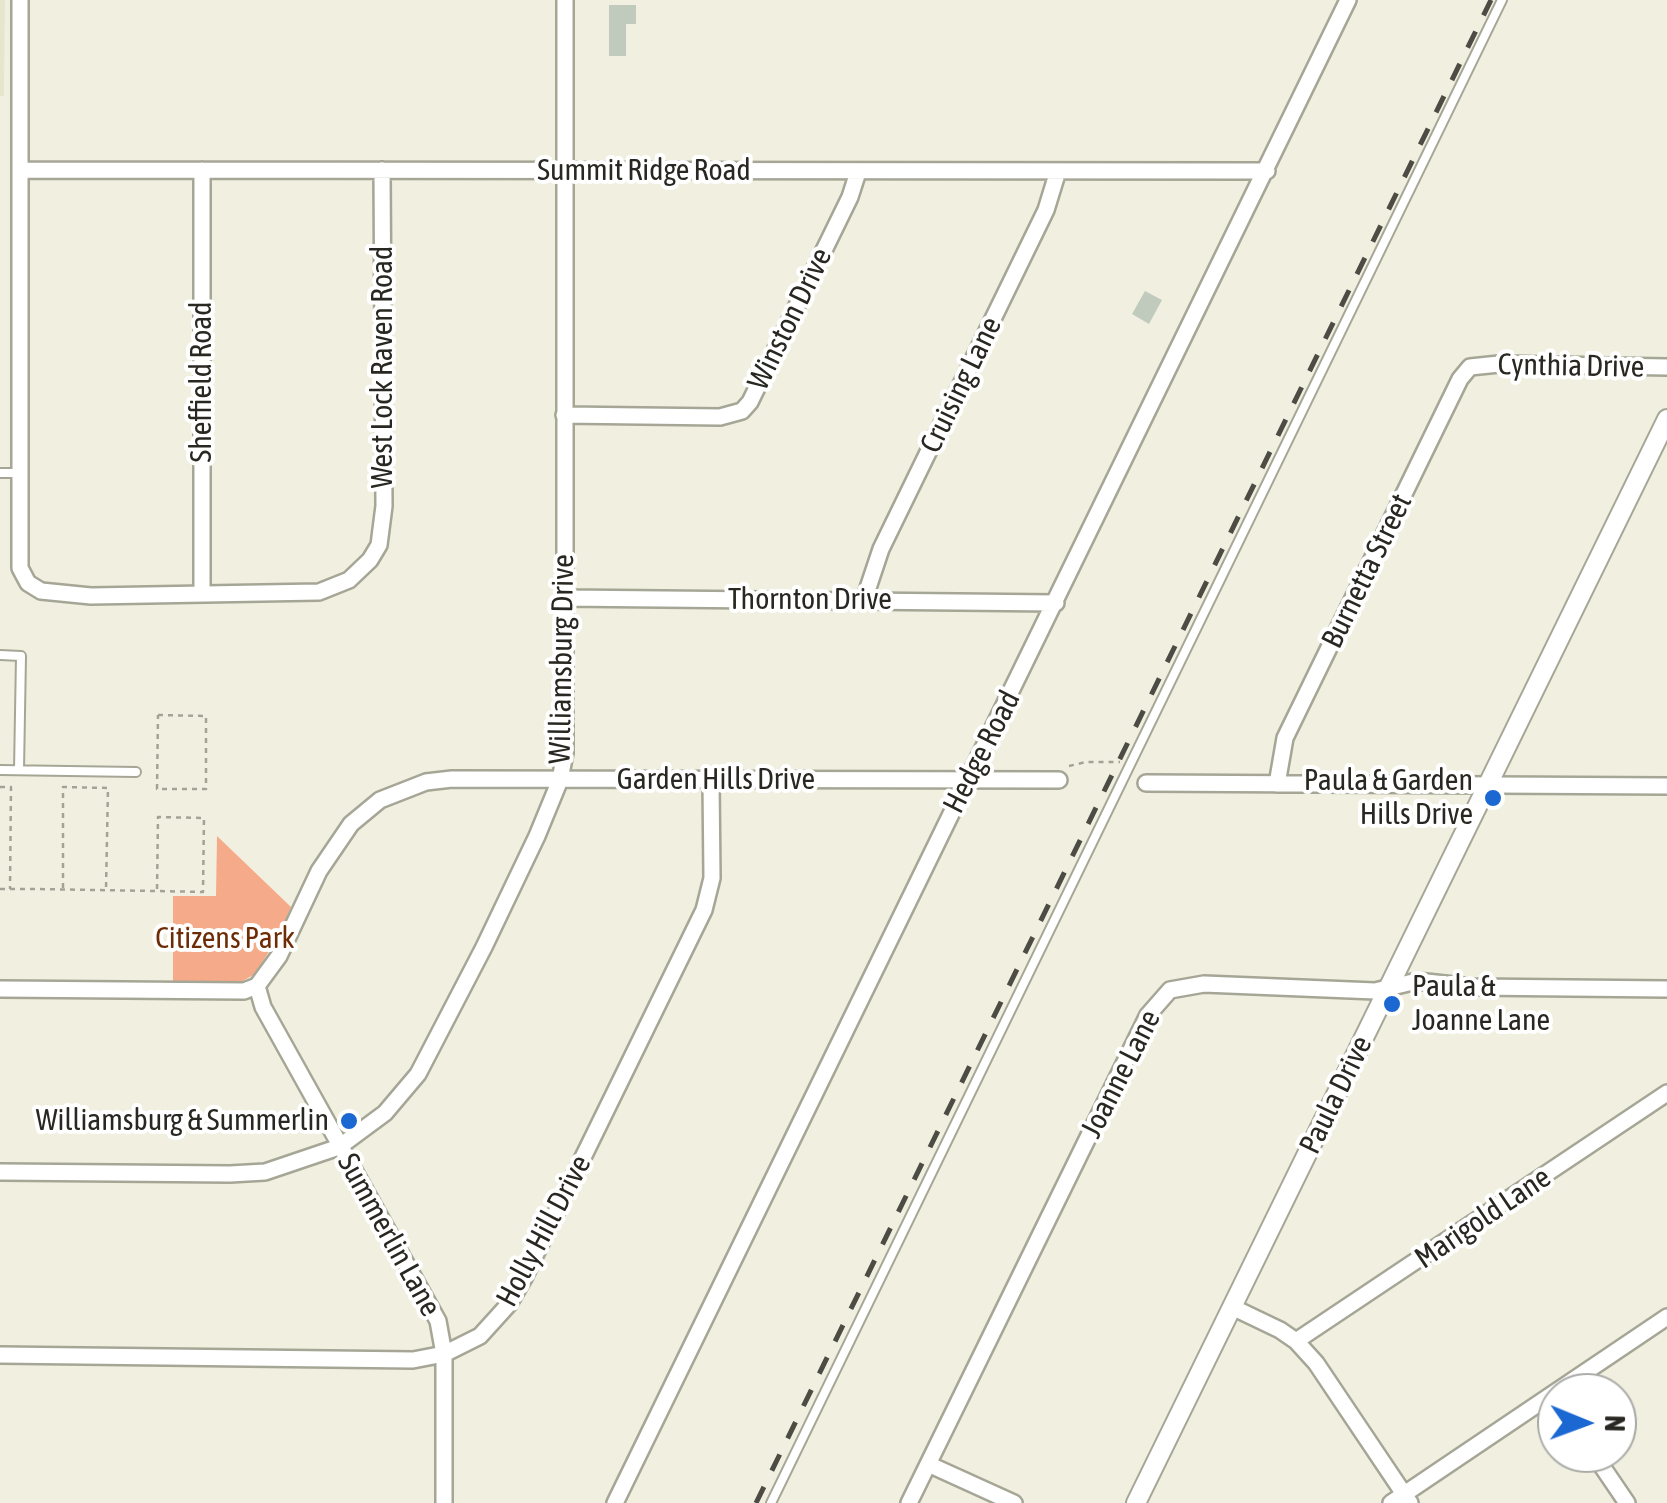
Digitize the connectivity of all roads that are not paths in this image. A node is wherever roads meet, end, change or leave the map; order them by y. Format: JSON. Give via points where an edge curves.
{"nodes":[{"id":1,"x":20,"y":0,"type":"edge"},
{"id":2,"x":565,"y":0,"type":"edge"},
{"id":3,"x":1348,"y":0,"type":"edge"},
{"id":4,"x":1502,"y":0,"type":"edge"},
{"id":5,"x":22,"y":170,"type":"junction"},
{"id":6,"x":202,"y":170,"type":"junction"},
{"id":7,"x":382,"y":170,"type":"junction"},
{"id":8,"x":566,"y":170,"type":"junction"},
{"id":9,"x":1058,"y":171,"type":"junction"},
{"id":10,"x":1268,"y":171,"type":"junction"},
{"id":11,"x":858,"y":172,"type":"junction"},
{"id":12,"x":1474,"y":365,"type":"joint"},
{"id":13,"x":1667,"y":367,"type":"edge"},
{"id":14,"x":564,"y":416,"type":"junction"},
{"id":15,"x":1667,"y":418,"type":"edge"},
{"id":16,"x":0,"y":473,"type":"edge"},
{"id":17,"x":20,"y":473,"type":"junction"},
{"id":18,"x":202,"y":594,"type":"junction"},
{"id":19,"x":564,"y":598,"type":"junction"},
{"id":20,"x":864,"y":600,"type":"junction"},
{"id":21,"x":1056,"y":603,"type":"junction"},
{"id":22,"x":0,"y":656,"type":"edge"},
{"id":23,"x":0,"y":770,"type":"edge"},
{"id":24,"x":19,"y":770,"type":"junction"},
{"id":25,"x":136,"y":772,"type":"dead end"},
{"id":26,"x":560,"y":780,"type":"junction"},
{"id":27,"x":711,"y":780,"type":"junction"},
{"id":28,"x":969,"y":780,"type":"junction"},
{"id":29,"x":1056,"y":780,"type":"road end"},
{"id":30,"x":1146,"y":782,"type":"dead end"},
{"id":31,"x":1277,"y":784,"type":"junction"},
{"id":32,"x":1487,"y":785,"type":"junction"},
{"id":33,"x":1667,"y":786,"type":"edge"},
{"id":34,"x":257,"y":986,"type":"junction"},
{"id":35,"x":1388,"y":988,"type":"junction"},
{"id":36,"x":0,"y":989,"type":"edge"},
{"id":37,"x":1667,"y":989,"type":"edge"},
{"id":38,"x":1667,"y":1092,"type":"edge"},
{"id":39,"x":339,"y":1146,"type":"junction"},
{"id":40,"x":0,"y":1172,"type":"edge"},
{"id":41,"x":1232,"y":1307,"type":"junction"},
{"id":42,"x":1667,"y":1318,"type":"edge"},
{"id":43,"x":1296,"y":1341,"type":"junction"},
{"id":44,"x":0,"y":1354,"type":"edge"},
{"id":45,"x":444,"y":1354,"type":"junction"},
{"id":46,"x":1588,"y":1373,"type":"edge"},
{"id":47,"x":1537,"y":1408,"type":"edge"},
{"id":48,"x":928,"y":1464,"type":"junction"},
{"id":49,"x":1607,"y":1473,"type":"edge"},
{"id":50,"x":1402,"y":1500,"type":"edge"},
{"id":51,"x":444,"y":1503,"type":"edge"},
{"id":52,"x":615,"y":1503,"type":"edge"},
{"id":53,"x":771,"y":1503,"type":"edge"},
{"id":54,"x":909,"y":1503,"type":"edge"},
{"id":55,"x":1014,"y":1503,"type":"edge"},
{"id":56,"x":1136,"y":1503,"type":"edge"},
{"id":57,"x":1627,"y":1503,"type":"edge"}],
"edges":[{"from":1,"to":5,"type":"street"},
{"from":2,"to":8,"type":"street","name":"Williamsburg Drive"},
{"from":3,"to":10,"type":"street","name":"Hedge Road"},
{"from":4,"to":53,"type":"lane"},
{"from":5,"to":6,"type":"street","name":"Summit Ridge Road"},
{"from":5,"to":17,"type":"street"},
{"from":6,"to":7,"type":"street","name":"Summit Ridge Road"},
{"from":6,"to":18,"type":"street","name":"Sheffield Road"},
{"from":7,"to":8,"type":"street","name":"Summit Ridge Road"},
{"from":7,"to":18,"type":"street","name":"West Lock Raven Road","via":[[384,506],[378,544],[349,580],[319,592]]},
{"from":8,"to":11,"type":"street","name":"Summit Ridge Road"},
{"from":8,"to":14,"type":"street","name":"Williamsburg Drive"},
{"from":9,"to":10,"type":"street","name":"Summit Ridge Road"},
{"from":9,"to":11,"type":"street","name":"Summit Ridge Road"},
{"from":9,"to":20,"type":"street","name":"Cruising Lane","via":[[1046,210],[881,549]]},
{"from":10,"to":21,"type":"street","name":"Hedge Road"},
{"from":11,"to":14,"type":"street","name":"Winston Drive","via":[[742,411],[720,417]]},
{"from":12,"to":13,"type":"street","name":"Cynthia Drive"},
{"from":12,"to":31,"type":"street","name":"Burnetta Street","via":[[1460,379],[1285,738]]},
{"from":14,"to":19,"type":"street","name":"Williamsburg Drive"},
{"from":15,"to":32,"type":"street","name":"Paula Drive"},
{"from":16,"to":17,"type":"lane"},
{"from":17,"to":18,"type":"street","via":[[20,568],[28,583],[41,591],[91,596]]},
{"from":19,"to":20,"type":"street","name":"Thornton Drive"},
{"from":19,"to":26,"type":"street","name":"Williamsburg Drive","via":[[566,753]]},
{"from":20,"to":21,"type":"street","name":"Thornton Drive"},
{"from":21,"to":28,"type":"street","name":"Hedge Road"},
{"from":22,"to":24,"type":"lane","via":[[21,656]]},
{"from":23,"to":24,"type":"lane"},
{"from":24,"to":25,"type":"lane"},
{"from":26,"to":27,"type":"street","name":"Garden Hills Drive"},
{"from":26,"to":34,"type":"street","name":"Garden Hills Drive","via":[[426,782],[368,808],[319,870]]},
{"from":26,"to":39,"type":"street","name":"Williamsburg Drive","via":[[427,1061],[386,1113]]},
{"from":27,"to":28,"type":"street","name":"Garden Hills Drive"},
{"from":27,"to":45,"type":"street","name":"Holly Hill Drive","via":[[712,878],[704,910],[509,1304],[480,1336]]},
{"from":28,"to":29,"type":"street","name":"Garden Hills Drive"},
{"from":28,"to":52,"type":"street","name":"Hedge Road"},
{"from":30,"to":31,"type":"street"},
{"from":31,"to":32,"type":"street"},
{"from":32,"to":33,"type":"street"},
{"from":32,"to":35,"type":"street","name":"Paula Drive"},
{"from":34,"to":36,"type":"street"},
{"from":34,"to":39,"type":"street","name":"Summerlin Lane"},
{"from":35,"to":37,"type":"street","name":"Joanne Lane","via":[[1417,981]]},
{"from":35,"to":41,"type":"street","name":"Paula Drive"},
{"from":35,"to":48,"type":"street","name":"Joanne Lane","via":[[1204,984],[1170,990],[1158,1000]]},
{"from":38,"to":43,"type":"street","name":"Marigold Lane"},
{"from":39,"to":40,"type":"street","name":"Williamsburg Drive","via":[[266,1172]]},
{"from":39,"to":45,"type":"street","name":"Summerlin Lane","via":[[438,1320]]},
{"from":41,"to":43,"type":"street"},
{"from":41,"to":56,"type":"street","name":"Paula Drive"},
{"from":42,"to":46,"type":"street"},
{"from":43,"to":50,"type":"street"},
{"from":44,"to":45,"type":"street","name":"Holly Hill Drive","via":[[413,1360]]},
{"from":45,"to":51,"type":"street","name":"Summerlin Lane"},
{"from":47,"to":50,"type":"street"},
{"from":48,"to":54,"type":"street","name":"Joanne Lane"},
{"from":48,"to":55,"type":"street"},
{"from":49,"to":57,"type":"street"}]}
